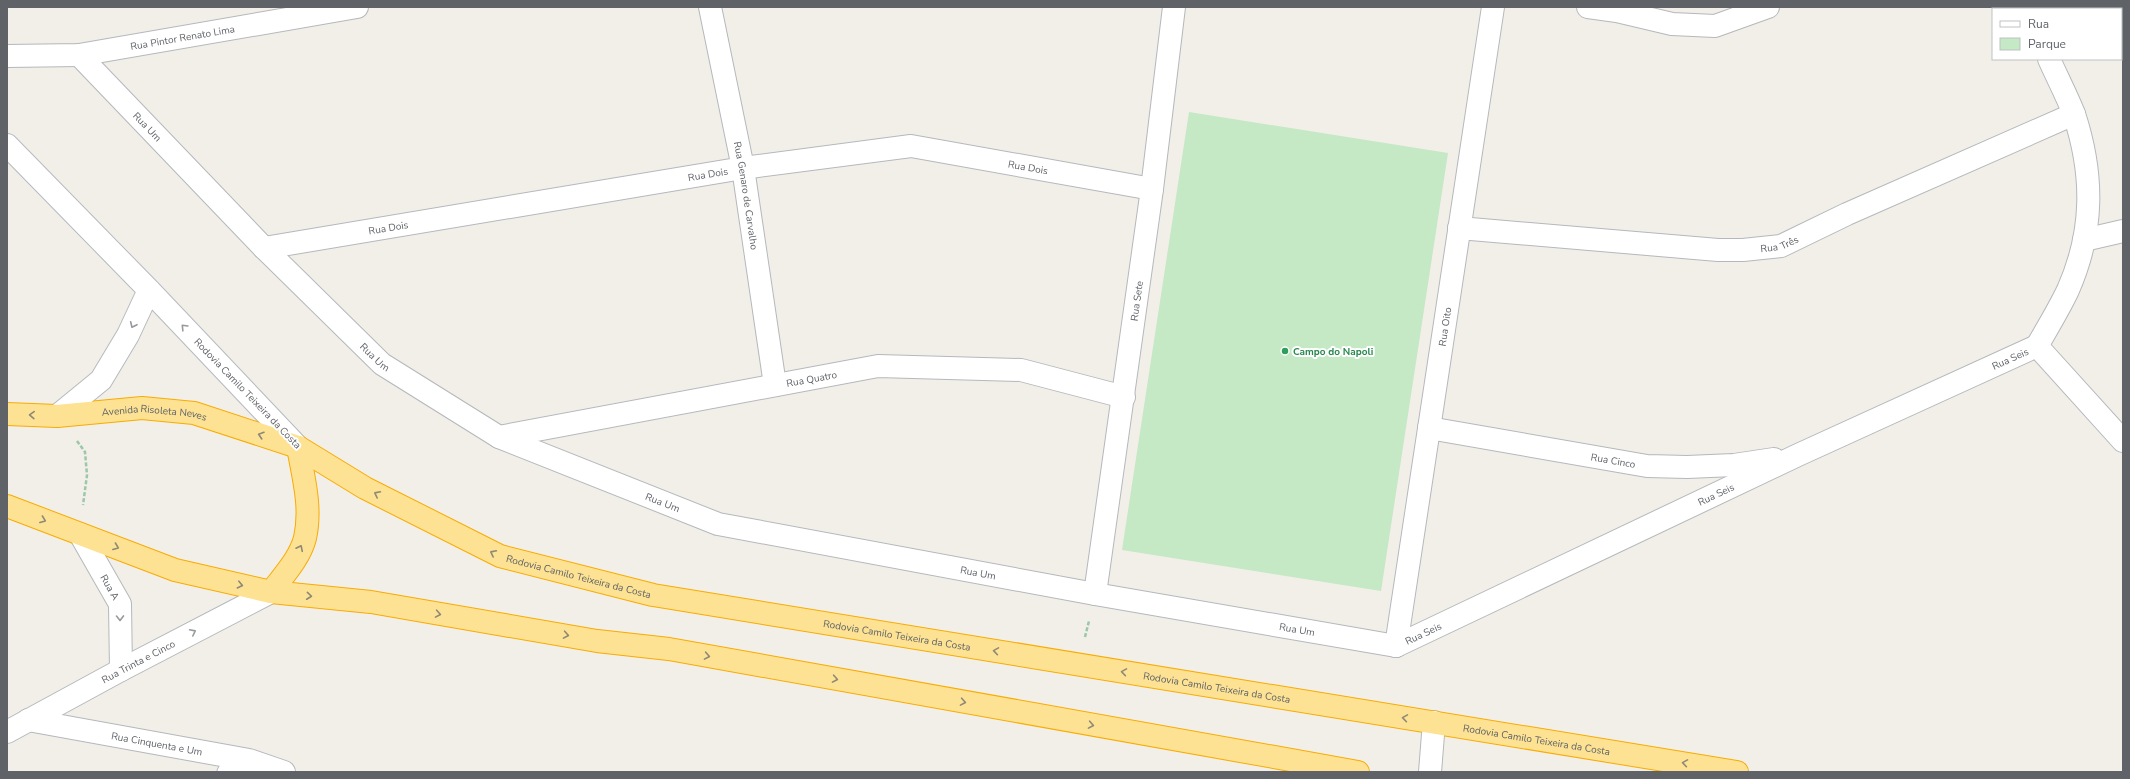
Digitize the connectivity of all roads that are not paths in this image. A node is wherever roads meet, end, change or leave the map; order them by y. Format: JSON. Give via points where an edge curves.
{"nodes":[{"id":1,"x":356,"y":7,"type":"edge"},
{"id":2,"x":710,"y":7,"type":"edge"},
{"id":3,"x":1174,"y":7,"type":"edge"},
{"id":4,"x":1493,"y":7,"type":"edge"},
{"id":5,"x":1588,"y":7,"type":"edge"},
{"id":6,"x":1768,"y":7,"type":"edge"},
{"id":7,"x":1618,"y":9,"type":"edge"},
{"id":8,"x":79,"y":55,"type":"junction"},
{"id":9,"x":7,"y":56,"type":"edge"},
{"id":10,"x":2049,"y":60,"type":"edge"},
{"id":11,"x":2074,"y":114,"type":"junction"},
{"id":12,"x":7,"y":145,"type":"edge"},
{"id":13,"x":743,"y":168,"type":"junction"},
{"id":14,"x":1152,"y":189,"type":"junction"},
{"id":15,"x":1459,"y":228,"type":"junction"},
{"id":16,"x":2123,"y":232,"type":"edge"},
{"id":17,"x":2084,"y":240,"type":"junction"},
{"id":18,"x":264,"y":248,"type":"junction"},
{"id":19,"x":149,"y":290,"type":"junction"},
{"id":20,"x":2037,"y":346,"type":"junction"},
{"id":21,"x":775,"y":385,"type":"junction"},
{"id":22,"x":1124,"y":396,"type":"junction"},
{"id":23,"x":7,"y":414,"type":"edge"},
{"id":24,"x":57,"y":416,"type":"junction"},
{"id":25,"x":1429,"y":428,"type":"junction"},
{"id":26,"x":500,"y":437,"type":"junction"},
{"id":27,"x":2123,"y":441,"type":"edge"},
{"id":28,"x":298,"y":446,"type":"junction"},
{"id":29,"x":1798,"y":455,"type":"junction"},
{"id":30,"x":7,"y":506,"type":"edge"},
{"id":31,"x":80,"y":534,"type":"junction"},
{"id":32,"x":271,"y":592,"type":"junction"},
{"id":33,"x":1095,"y":594,"type":"junction"},
{"id":34,"x":1396,"y":646,"type":"junction"},
{"id":35,"x":121,"y":670,"type":"junction"},
{"id":36,"x":28,"y":720,"type":"junction"},
{"id":37,"x":1434,"y":722,"type":"junction"},
{"id":38,"x":7,"y":732,"type":"edge"},
{"id":39,"x":249,"y":760,"type":"junction"},
{"id":40,"x":227,"y":772,"type":"edge"},
{"id":41,"x":284,"y":772,"type":"edge"},
{"id":42,"x":1358,"y":772,"type":"edge"},
{"id":43,"x":1430,"y":772,"type":"edge"},
{"id":44,"x":1737,"y":772,"type":"edge"}],
"edges":[{"from":1,"to":8,"type":"street","name":"Rua Pintor Renato Lima"},
{"from":2,"to":13,"type":"street","name":"Rua Genaro de Carvalho"},
{"from":3,"to":14,"type":"street","name":"Rua Sete"},
{"from":4,"to":15,"type":"street","name":"Rua Oito"},
{"from":5,"to":7,"type":"street"},
{"from":6,"to":7,"type":"street","via":[[1715,26],[1672,24]]},
{"from":8,"to":9,"type":"street","name":"Rua Pintor Renato Lima"},
{"from":8,"to":18,"type":"street","name":"Rua Um"},
{"from":10,"to":11,"type":"street"},
{"from":11,"to":15,"type":"street","name":"Rua Três","via":[[1847,214],[1781,246],[1718,250]]},
{"from":11,"to":17,"type":"street","via":[[2086,161],[2089,195],[2088,223]]},
{"from":12,"to":19,"type":"street","name":"Rodovia Camilo Teixeira da Costa"},
{"from":13,"to":14,"type":"street","name":"Rua Dois","via":[[911,146]]},
{"from":13,"to":18,"type":"street","name":"Rua Dois"},
{"from":13,"to":21,"type":"street","name":"Rua Genaro de Carvalho"},
{"from":14,"to":22,"type":"street","name":"Rua Sete"},
{"from":15,"to":25,"type":"street","name":"Rua Oito"},
{"from":16,"to":17,"type":"street"},
{"from":17,"to":20,"type":"street","via":[[2068,290]]},
{"from":18,"to":26,"type":"street","name":"Rua Um","via":[[382,364]]},
{"from":19,"to":24,"type":"street","one_way":true,"via":[[128,335],[101,380]]},
{"from":28,"to":19,"type":"street","name":"Rodovia Camilo Teixeira da Costa","one_way":true},
{"from":20,"to":27,"type":"street"},
{"from":20,"to":29,"type":"street","name":"Rua Seis"},
{"from":21,"to":22,"type":"street","name":"Rua Quatro","via":[[878,366],[1021,370]]},
{"from":21,"to":26,"type":"street","name":"Rua Quatro"},
{"from":22,"to":33,"type":"street","name":"Rua Sete"},
{"from":24,"to":23,"type":"highway","name":"Avenida Risoleta Neves","one_way":true},
{"from":28,"to":24,"type":"highway","name":"Avenida Risoleta Neves","one_way":true,"via":[[194,413],[142,408]]},
{"from":25,"to":29,"type":"street","name":"Rua Cinco","via":[[1646,466],[1734,465]]},
{"from":25,"to":34,"type":"street","name":"Rua Oito"},
{"from":26,"to":33,"type":"street","name":"Rua Um","via":[[718,524]]},
{"from":32,"to":28,"type":"highway","one_way":true,"via":[[294,563],[305,538],[308,502]]},
{"from":37,"to":28,"type":"highway","name":"Rodovia Camilo Teixeira da Costa","one_way":true,"via":[[653,595],[500,556],[365,488]]},
{"from":29,"to":34,"type":"street","name":"Rua Seis"},
{"from":30,"to":31,"type":"highway","one_way":true},
{"from":31,"to":32,"type":"highway","one_way":true,"via":[[175,570]]},
{"from":31,"to":35,"type":"street","name":"Rua A","one_way":true,"via":[[120,604]]},
{"from":35,"to":32,"type":"street","name":"Rua Trinta e Cinco","one_way":true},
{"from":32,"to":42,"type":"highway","one_way":true,"via":[[370,602],[598,641],[669,649]]},
{"from":33,"to":34,"type":"street","name":"Rua Um"},
{"from":35,"to":36,"type":"street","name":"Rua Trinta e Cinco"},
{"from":36,"to":38,"type":"street","name":"Rua Trinta e Cinco"},
{"from":36,"to":39,"type":"street","name":"Rua Cinquenta e Um"},
{"from":37,"to":43,"type":"street"},
{"from":44,"to":37,"type":"highway","name":"Rodovia Camilo Teixeira da Costa","one_way":true},
{"from":39,"to":40,"type":"lane"},
{"from":39,"to":41,"type":"street","name":"Rua Cinquenta e Um"}]}
